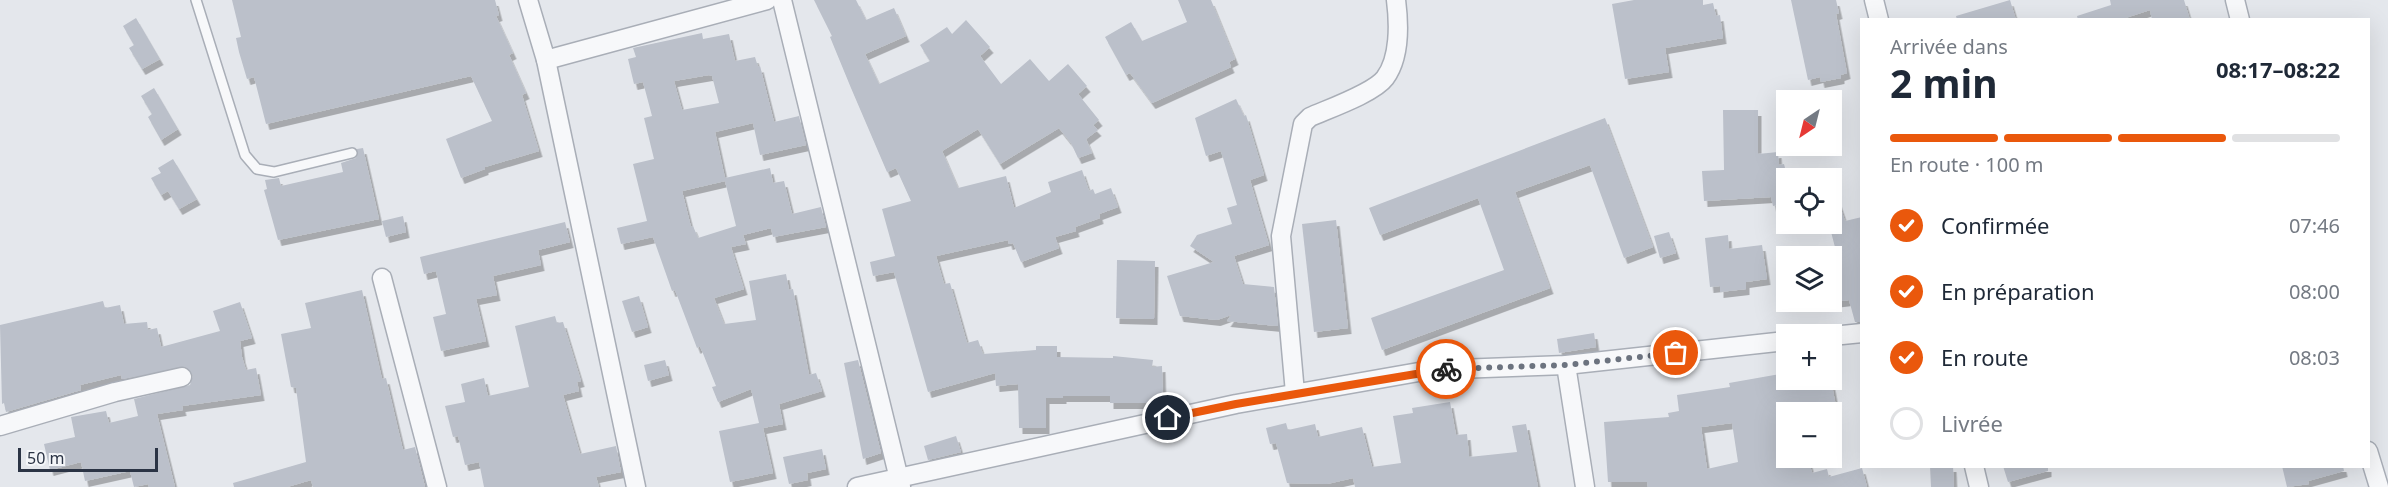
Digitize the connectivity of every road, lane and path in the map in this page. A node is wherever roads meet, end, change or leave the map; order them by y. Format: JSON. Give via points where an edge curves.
{"nodes":[{"id":1,"x":196,"y":0,"type":"edge"},
{"id":2,"x":528,"y":0,"type":"edge"},
{"id":3,"x":767,"y":0,"type":"edge"},
{"id":4,"x":782,"y":0,"type":"edge"},
{"id":5,"x":1396,"y":0,"type":"edge"},
{"id":6,"x":1874,"y":0,"type":"edge"},
{"id":7,"x":2235,"y":0,"type":"edge"},
{"id":8,"x":1878,"y":18,"type":"edge"},
{"id":9,"x":2240,"y":18,"type":"edge"},
{"id":10,"x":546,"y":60,"type":"junction"},
{"id":11,"x":352,"y":153,"type":"dead end"},
{"id":12,"x":382,"y":279,"type":"dead end"},
{"id":13,"x":1860,"y":333,"type":"edge"},
{"id":14,"x":1842,"y":335,"type":"edge"},
{"id":15,"x":1776,"y":342,"type":"edge"},
{"id":16,"x":1566,"y":365,"type":"junction"},
{"id":17,"x":182,"y":377,"type":"dead end"},
{"id":18,"x":1295,"y":393,"type":"junction"},
{"id":19,"x":0,"y":426,"type":"edge"},
{"id":20,"x":2370,"y":458,"type":"edge"},
{"id":21,"x":1974,"y":468,"type":"edge"},
{"id":22,"x":900,"y":482,"type":"edge"},
{"id":23,"x":437,"y":487,"type":"edge"},
{"id":24,"x":636,"y":487,"type":"edge"},
{"id":25,"x":857,"y":487,"type":"edge"},
{"id":26,"x":1585,"y":487,"type":"edge"},
{"id":27,"x":1978,"y":487,"type":"edge"},
{"id":28,"x":2379,"y":487,"type":"edge"}],
"edges":[{"from":1,"to":11,"type":"lane","via":[[244,155],[257,169],[274,172]]},
{"from":2,"to":10,"type":"street"},
{"from":3,"to":10,"type":"street"},
{"from":4,"to":22,"type":"street"},
{"from":5,"to":18,"type":"street","via":[[1400,24],[1385,78],[1303,124],[1281,236]]},
{"from":6,"to":8,"type":"street"},
{"from":7,"to":9,"type":"street"},
{"from":10,"to":24,"type":"street"},
{"from":12,"to":23,"type":"street"},
{"from":13,"to":14,"type":"street"},
{"from":15,"to":16,"type":"street"},
{"from":16,"to":18,"type":"street","via":[[1430,370]]},
{"from":16,"to":26,"type":"street"},
{"from":17,"to":19,"type":"street"},
{"from":18,"to":22,"type":"street"},
{"from":20,"to":28,"type":"street"},
{"from":21,"to":27,"type":"street"},
{"from":22,"to":25,"type":"street"}]}
